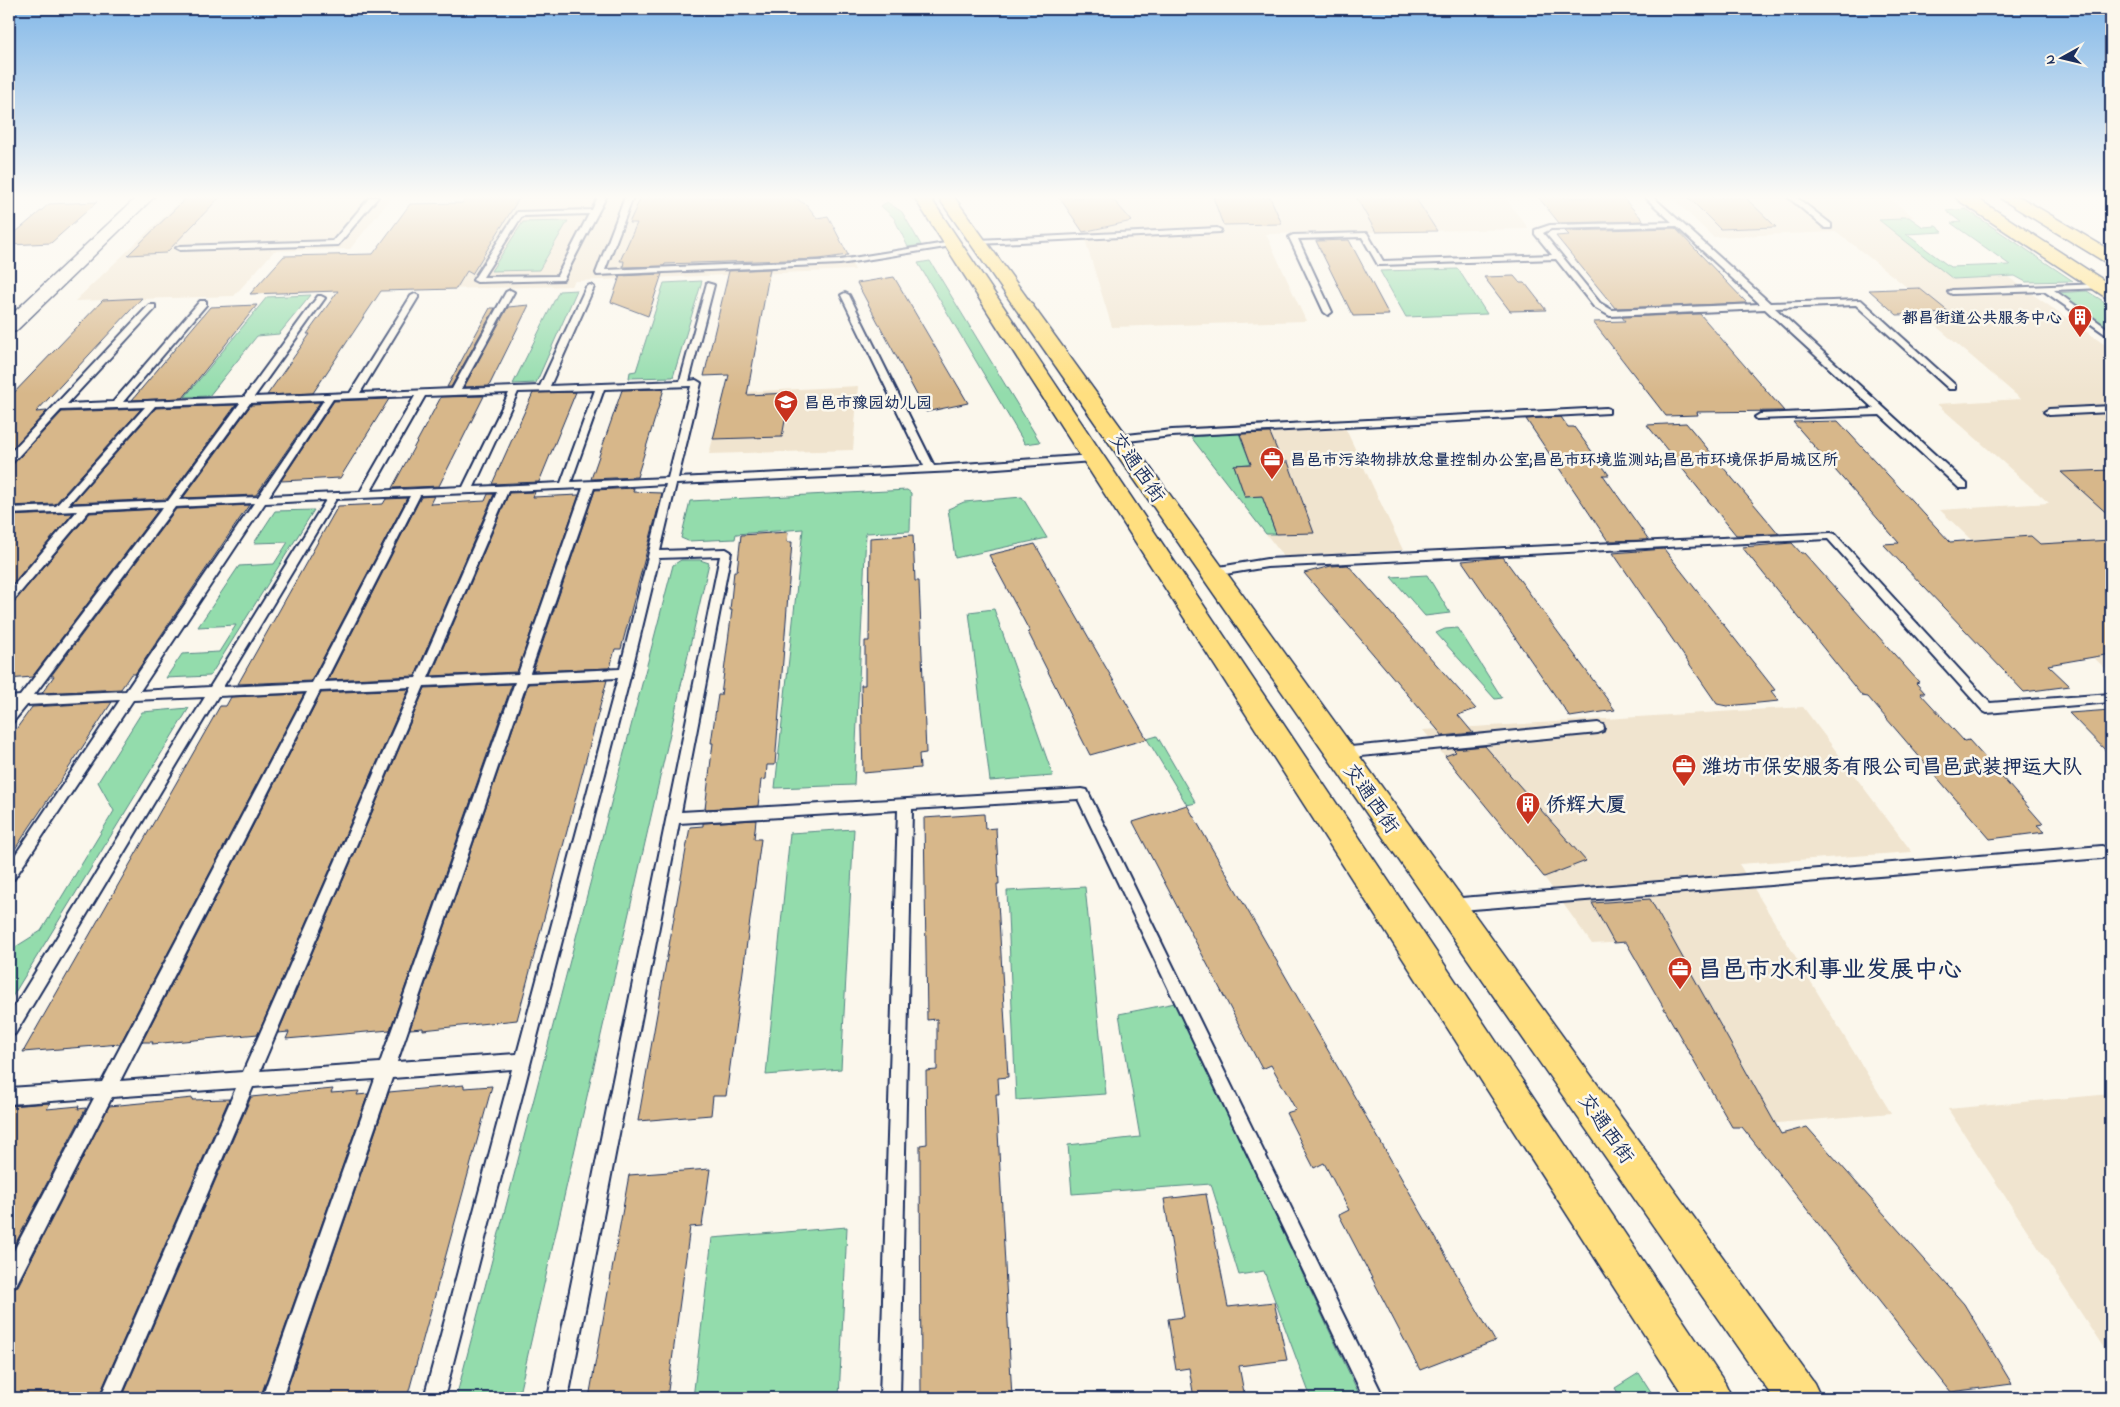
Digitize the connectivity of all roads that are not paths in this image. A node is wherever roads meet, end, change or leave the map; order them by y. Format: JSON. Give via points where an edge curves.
{"nodes":[{"id":1,"x":77,"y":263,"type":"edge"},
{"id":2,"x":488,"y":263,"type":"edge"},
{"id":3,"x":568,"y":263,"type":"edge"},
{"id":4,"x":604,"y":263,"type":"edge"},
{"id":5,"x":826,"y":263,"type":"edge"},
{"id":6,"x":977,"y":263,"type":"edge"},
{"id":7,"x":980,"y":263,"type":"edge"},
{"id":8,"x":1305,"y":263,"type":"edge"},
{"id":9,"x":1563,"y":263,"type":"edge"},
{"id":10,"x":1719,"y":263,"type":"edge"},
{"id":11,"x":2065,"y":263,"type":"edge"},
{"id":12,"x":710,"y":285,"type":"dead end"},
{"id":13,"x":590,"y":287,"type":"dead end"},
{"id":14,"x":2045,"y":288,"type":"junction"},
{"id":15,"x":2106,"y":289,"type":"edge"},
{"id":16,"x":510,"y":292,"type":"dead end"},
{"id":17,"x":1952,"y":292,"type":"dead end"},
{"id":18,"x":845,"y":295,"type":"dead end"},
{"id":19,"x":415,"y":296,"type":"dead end"},
{"id":20,"x":321,"y":298,"type":"dead end"},
{"id":21,"x":203,"y":303,"type":"dead end"},
{"id":22,"x":1768,"y":306,"type":"junction"},
{"id":23,"x":152,"y":307,"type":"dead end"},
{"id":24,"x":1328,"y":312,"type":"dead end"},
{"id":25,"x":9,"y":327,"type":"edge"},
{"id":26,"x":2111,"y":335,"type":"edge"},
{"id":27,"x":684,"y":383,"type":"junction"},
{"id":28,"x":601,"y":386,"type":"junction"},
{"id":29,"x":1952,"y":387,"type":"dead end"},
{"id":30,"x":544,"y":388,"type":"junction"},
{"id":31,"x":515,"y":390,"type":"junction"},
{"id":32,"x":455,"y":392,"type":"junction"},
{"id":33,"x":422,"y":393,"type":"junction"},
{"id":34,"x":331,"y":396,"type":"junction"},
{"id":35,"x":353,"y":396,"type":"junction"},
{"id":36,"x":247,"y":399,"type":"junction"},
{"id":37,"x":152,"y":403,"type":"junction"},
{"id":38,"x":116,"y":404,"type":"junction"},
{"id":39,"x":58,"y":408,"type":"junction"},
{"id":40,"x":2111,"y":409,"type":"edge"},
{"id":41,"x":1606,"y":411,"type":"dead end"},
{"id":42,"x":1882,"y":412,"type":"junction"},
{"id":43,"x":2049,"y":412,"type":"dead end"},
{"id":44,"x":1760,"y":417,"type":"dead end"},
{"id":45,"x":1118,"y":439,"type":"junction"},
{"id":46,"x":1093,"y":458,"type":"junction"},
{"id":47,"x":9,"y":460,"type":"edge"},
{"id":48,"x":930,"y":469,"type":"junction"},
{"id":49,"x":673,"y":480,"type":"junction"},
{"id":50,"x":590,"y":484,"type":"junction"},
{"id":51,"x":565,"y":485,"type":"junction"},
{"id":52,"x":1963,"y":486,"type":"dead end"},
{"id":53,"x":504,"y":488,"type":"junction"},
{"id":54,"x":467,"y":490,"type":"junction"},
{"id":55,"x":417,"y":492,"type":"junction"},
{"id":56,"x":364,"y":494,"type":"junction"},
{"id":57,"x":333,"y":496,"type":"junction"},
{"id":58,"x":262,"y":499,"type":"junction"},
{"id":59,"x":172,"y":503,"type":"junction"},
{"id":60,"x":86,"y":507,"type":"junction"},
{"id":61,"x":60,"y":508,"type":"junction"},
{"id":62,"x":9,"y":511,"type":"edge"},
{"id":63,"x":653,"y":555,"type":"junction"},
{"id":64,"x":1213,"y":572,"type":"junction"},
{"id":65,"x":9,"y":598,"type":"edge"},
{"id":66,"x":625,"y":673,"type":"junction"},
{"id":67,"x":522,"y":678,"type":"junction"},
{"id":68,"x":420,"y":683,"type":"junction"},
{"id":69,"x":316,"y":687,"type":"junction"},
{"id":70,"x":214,"y":692,"type":"junction"},
{"id":71,"x":130,"y":695,"type":"junction"},
{"id":72,"x":2111,"y":698,"type":"edge"},
{"id":73,"x":23,"y":700,"type":"junction"},
{"id":74,"x":9,"y":701,"type":"edge"},
{"id":75,"x":9,"y":720,"type":"edge"},
{"id":76,"x":1598,"y":728,"type":"dead end"},
{"id":77,"x":1340,"y":753,"type":"junction"},
{"id":78,"x":905,"y":804,"type":"junction"},
{"id":79,"x":673,"y":818,"type":"junction"},
{"id":80,"x":2102,"y":852,"type":"dead end"},
{"id":81,"x":9,"y":875,"type":"edge"},
{"id":82,"x":1449,"y":905,"type":"junction"},
{"id":83,"x":9,"y":1029,"type":"edge"},
{"id":84,"x":522,"y":1061,"type":"junction"},
{"id":85,"x":386,"y":1070,"type":"junction"},
{"id":86,"x":248,"y":1079,"type":"junction"},
{"id":87,"x":107,"y":1089,"type":"junction"},
{"id":88,"x":9,"y":1096,"type":"edge"},
{"id":89,"x":9,"y":1278,"type":"edge"},
{"id":90,"x":110,"y":1398,"type":"edge"},
{"id":91,"x":272,"y":1398,"type":"edge"},
{"id":92,"x":434,"y":1398,"type":"edge"},
{"id":93,"x":558,"y":1398,"type":"edge"},
{"id":94,"x":890,"y":1398,"type":"edge"},
{"id":95,"x":1374,"y":1398,"type":"edge"},
{"id":96,"x":1710,"y":1398,"type":"edge"},
{"id":97,"x":1799,"y":1398,"type":"edge"}],
"edges":[{"from":1,"to":25,"type":"street"},
{"from":2,"to":3,"type":"lane","via":[[477,280],[560,278]]},
{"from":4,"to":5,"type":"lane","via":[[600,273]]},
{"from":6,"to":46,"type":"main road","name":"交通西街"},
{"from":7,"to":45,"type":"main road","name":"交通西街"},
{"from":8,"to":24,"type":"lane"},
{"from":9,"to":22,"type":"lane","via":[[1597,305],[1610,313]]},
{"from":10,"to":22,"type":"lane"},
{"from":11,"to":15,"type":"main road"},
{"from":12,"to":27,"type":"lane"},
{"from":13,"to":30,"type":"lane"},
{"from":14,"to":15,"type":"lane"},
{"from":14,"to":17,"type":"lane"},
{"from":14,"to":26,"type":"lane"},
{"from":16,"to":32,"type":"lane"},
{"from":18,"to":48,"type":"lane"},
{"from":19,"to":35,"type":"lane"},
{"from":20,"to":36,"type":"lane"},
{"from":21,"to":38,"type":"lane"},
{"from":22,"to":29,"type":"lane","via":[[1858,302]]},
{"from":22,"to":42,"type":"lane"},
{"from":23,"to":39,"type":"lane"},
{"from":27,"to":28,"type":"lane"},
{"from":27,"to":49,"type":"lane","via":[[696,383]]},
{"from":28,"to":30,"type":"lane"},
{"from":28,"to":51,"type":"lane"},
{"from":30,"to":31,"type":"lane"},
{"from":31,"to":32,"type":"lane"},
{"from":31,"to":54,"type":"lane"},
{"from":32,"to":33,"type":"lane"},
{"from":33,"to":35,"type":"lane"},
{"from":33,"to":56,"type":"lane"},
{"from":34,"to":35,"type":"lane"},
{"from":34,"to":36,"type":"lane"},
{"from":34,"to":58,"type":"lane"},
{"from":36,"to":37,"type":"lane"},
{"from":36,"to":59,"type":"lane"},
{"from":37,"to":38,"type":"lane"},
{"from":37,"to":61,"type":"lane"},
{"from":38,"to":39,"type":"lane"},
{"from":39,"to":47,"type":"lane"},
{"from":40,"to":43,"type":"lane"},
{"from":41,"to":45,"type":"lane","via":[[1172,433]]},
{"from":42,"to":44,"type":"lane"},
{"from":42,"to":52,"type":"lane"},
{"from":45,"to":64,"type":"main road","name":"交通西街"},
{"from":46,"to":48,"type":"lane"},
{"from":46,"to":96,"type":"main road","name":"交通西街"},
{"from":48,"to":49,"type":"lane"},
{"from":49,"to":50,"type":"lane"},
{"from":49,"to":63,"type":"lane"},
{"from":50,"to":51,"type":"lane"},
{"from":50,"to":67,"type":"lane"},
{"from":51,"to":53,"type":"lane"},
{"from":53,"to":54,"type":"lane"},
{"from":53,"to":68,"type":"lane"},
{"from":54,"to":55,"type":"lane"},
{"from":55,"to":56,"type":"lane"},
{"from":55,"to":69,"type":"lane"},
{"from":56,"to":57,"type":"lane"},
{"from":57,"to":58,"type":"lane"},
{"from":57,"to":70,"type":"lane"},
{"from":58,"to":59,"type":"lane"},
{"from":58,"to":71,"type":"lane"},
{"from":59,"to":60,"type":"lane"},
{"from":59,"to":73,"type":"lane"},
{"from":60,"to":61,"type":"lane"},
{"from":60,"to":65,"type":"lane"},
{"from":61,"to":62,"type":"lane"},
{"from":63,"to":66,"type":"lane"},
{"from":63,"to":79,"type":"lane","via":[[726,552]]},
{"from":64,"to":72,"type":"lane","via":[[1277,562],[1831,536],[1987,708]]},
{"from":64,"to":77,"type":"main road","name":"交通西街"},
{"from":66,"to":67,"type":"lane"},
{"from":66,"to":84,"type":"lane"},
{"from":67,"to":68,"type":"lane"},
{"from":67,"to":85,"type":"lane"},
{"from":68,"to":69,"type":"lane"},
{"from":68,"to":86,"type":"lane"},
{"from":69,"to":70,"type":"lane"},
{"from":69,"to":87,"type":"lane"},
{"from":70,"to":71,"type":"lane"},
{"from":70,"to":83,"type":"lane"},
{"from":71,"to":73,"type":"lane"},
{"from":71,"to":81,"type":"lane"},
{"from":73,"to":74,"type":"lane"},
{"from":73,"to":75,"type":"lane"},
{"from":76,"to":77,"type":"lane"},
{"from":77,"to":82,"type":"main road","name":"交通西街"},
{"from":78,"to":79,"type":"lane"},
{"from":78,"to":94,"type":"lane"},
{"from":78,"to":95,"type":"lane","via":[[1082,794]]},
{"from":79,"to":93,"type":"lane"},
{"from":80,"to":82,"type":"lane"},
{"from":82,"to":97,"type":"main road","name":"交通西街"},
{"from":84,"to":85,"type":"lane"},
{"from":84,"to":92,"type":"lane"},
{"from":85,"to":86,"type":"lane"},
{"from":85,"to":91,"type":"lane"},
{"from":86,"to":87,"type":"lane"},
{"from":86,"to":90,"type":"lane"},
{"from":87,"to":88,"type":"lane"},
{"from":87,"to":89,"type":"lane"}]}
